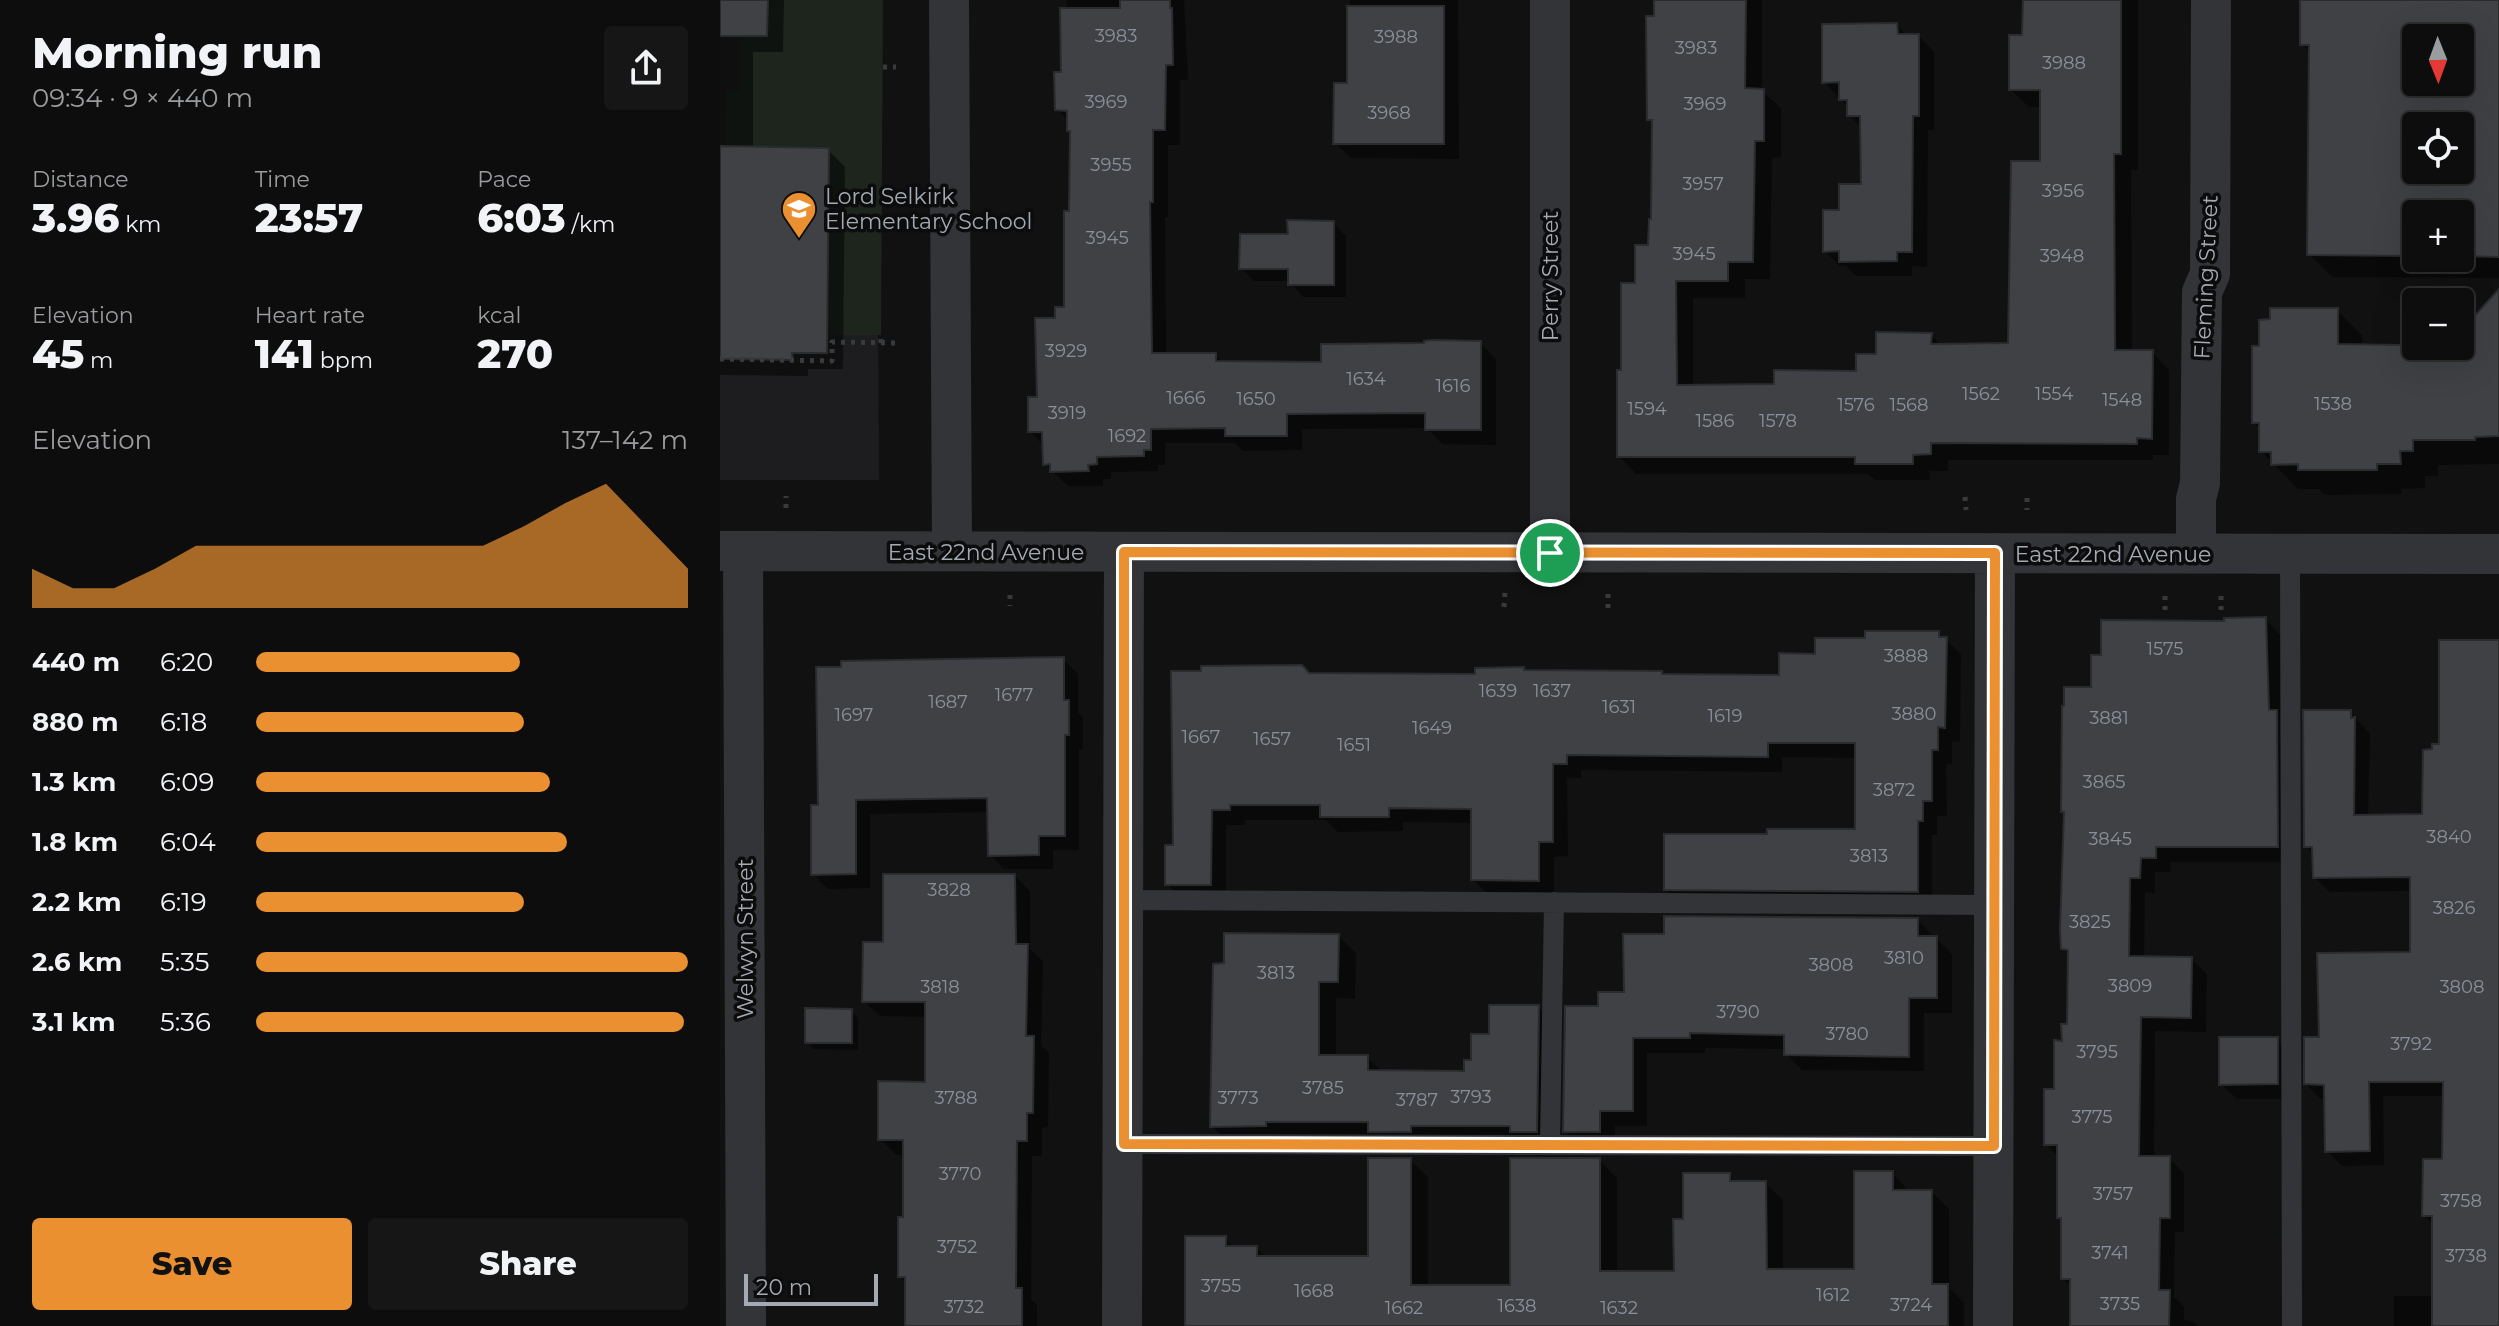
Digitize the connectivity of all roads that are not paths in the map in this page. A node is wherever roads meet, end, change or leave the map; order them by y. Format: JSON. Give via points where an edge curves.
{"nodes":[{"id":1,"x":949,"y":0,"type":"edge"},
{"id":2,"x":1550,"y":0,"type":"edge"},
{"id":3,"x":2211,"y":0,"type":"edge"},
{"id":4,"x":732,"y":551,"type":"edge"},
{"id":5,"x":952,"y":551,"type":"junction"},
{"id":6,"x":1124,"y":552,"type":"junction"},
{"id":7,"x":1550,"y":553,"type":"junction"},
{"id":8,"x":1995,"y":553,"type":"junction"},
{"id":9,"x":2196,"y":553,"type":"junction"},
{"id":10,"x":2290,"y":554,"type":"junction"},
{"id":11,"x":2499,"y":554,"type":"edge"},
{"id":12,"x":732,"y":855,"type":"edge"},
{"id":13,"x":1125,"y":900,"type":"junction"},
{"id":14,"x":1554,"y":902,"type":"junction"},
{"id":15,"x":1994,"y":905,"type":"junction"},
{"id":16,"x":1124,"y":1144,"type":"junction"},
{"id":17,"x":1550,"y":1144,"type":"junction"},
{"id":18,"x":1994,"y":1146,"type":"junction"},
{"id":19,"x":746,"y":1326,"type":"edge"},
{"id":20,"x":1122,"y":1326,"type":"edge"},
{"id":21,"x":1993,"y":1326,"type":"edge"},
{"id":22,"x":2292,"y":1326,"type":"edge"}],
"edges":[{"from":1,"to":5,"type":"street"},
{"from":2,"to":7,"type":"street","name":"Perry Street"},
{"from":3,"to":9,"type":"street","name":"Fleming Street","via":[[2210,274],[2202,292]]},
{"from":4,"to":5,"type":"street","name":"East 22nd Avenue"},
{"from":4,"to":12,"type":"street","name":"Welwyn Street"},
{"from":5,"to":6,"type":"street","name":"East 22nd Avenue"},
{"from":6,"to":7,"type":"street","name":"East 22nd Avenue"},
{"from":6,"to":13,"type":"street"},
{"from":7,"to":8,"type":"street","name":"East 22nd Avenue"},
{"from":8,"to":9,"type":"street","name":"East 22nd Avenue"},
{"from":8,"to":15,"type":"street"},
{"from":9,"to":10,"type":"street","name":"East 22nd Avenue"},
{"from":10,"to":11,"type":"street","name":"East 22nd Avenue"},
{"from":10,"to":22,"type":"lane"},
{"from":12,"to":19,"type":"street","name":"Welwyn Street"},
{"from":13,"to":14,"type":"lane"},
{"from":13,"to":16,"type":"street"},
{"from":14,"to":15,"type":"lane"},
{"from":14,"to":17,"type":"lane"},
{"from":15,"to":18,"type":"street"},
{"from":16,"to":17,"type":"lane"},
{"from":16,"to":20,"type":"street"},
{"from":17,"to":18,"type":"lane"},
{"from":18,"to":21,"type":"street"}]}
